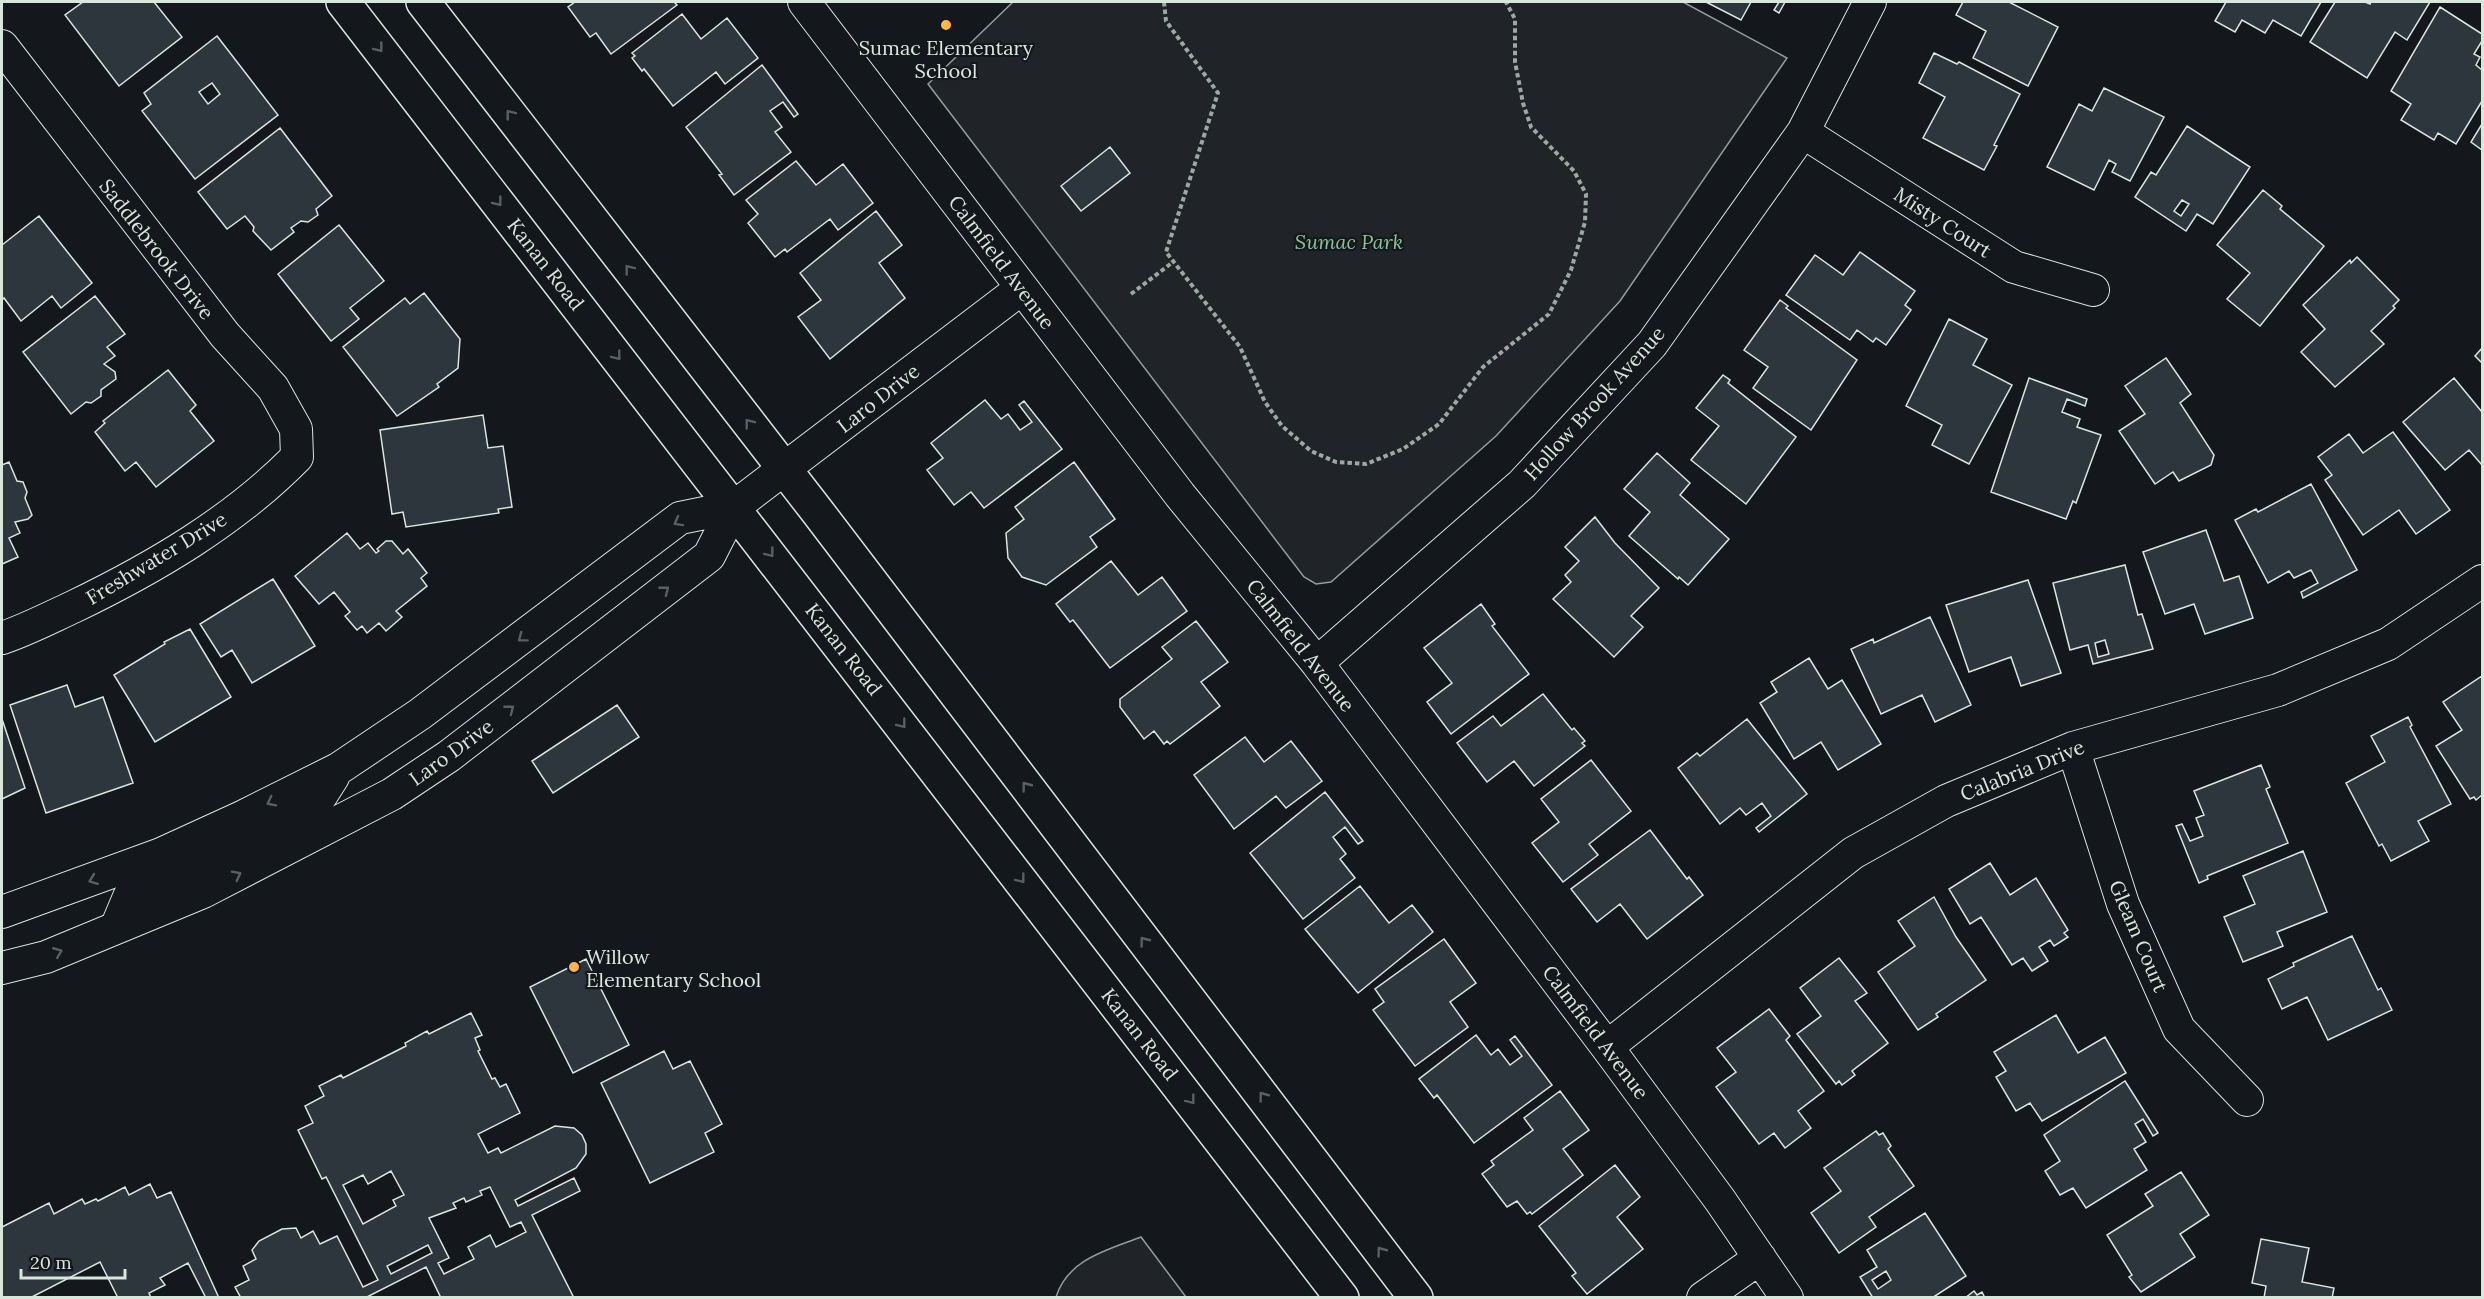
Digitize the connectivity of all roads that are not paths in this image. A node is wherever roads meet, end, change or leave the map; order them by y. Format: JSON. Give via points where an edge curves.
{"nodes":[{"id":1,"x":343,"y":2,"type":"edge"},
{"id":2,"x":423,"y":2,"type":"edge"},
{"id":3,"x":804,"y":2,"type":"edge"},
{"id":4,"x":1870,"y":2,"type":"edge"},
{"id":5,"x":2,"y":46,"type":"edge"},
{"id":6,"x":1803,"y":132,"type":"junction"},
{"id":7,"x":1022,"y":288,"type":"junction"},
{"id":8,"x":2093,"y":290,"type":"dead end"},
{"id":9,"x":297,"y":457,"type":"joint"},
{"id":10,"x":784,"y":470,"type":"junction"},
{"id":11,"x":734,"y":507,"type":"junction"},
{"id":12,"x":2482,"y":581,"type":"edge"},
{"id":13,"x":2,"y":638,"type":"edge"},
{"id":14,"x":1317,"y":663,"type":"junction"},
{"id":15,"x":2073,"y":748,"type":"junction"},
{"id":16,"x":338,"y":769,"type":"junction"},
{"id":17,"x":2,"y":912,"type":"edge"},
{"id":18,"x":116,"y":928,"type":"junction"},
{"id":19,"x":2,"y":968,"type":"edge"},
{"id":20,"x":1607,"y":1047,"type":"junction"},
{"id":21,"x":2247,"y":1100,"type":"dead end"},
{"id":22,"x":1760,"y":1258,"type":"junction"},
{"id":23,"x":1342,"y":1298,"type":"edge"},
{"id":24,"x":1416,"y":1298,"type":"edge"},
{"id":25,"x":1703,"y":1298,"type":"edge"},
{"id":26,"x":1787,"y":1298,"type":"edge"}],
"edges":[{"from":1,"to":11,"type":"main road","name":"Kanan Road","one_way":true},
{"from":10,"to":2,"type":"main road","one_way":true},
{"from":3,"to":7,"type":"street","name":"Calmfield Avenue"},
{"from":4,"to":6,"type":"street","name":"Hollow Brook Avenue"},
{"from":5,"to":9,"type":"street","name":"Saddlebrook Drive","via":[[225,335],[273,388],[296,429]]},
{"from":6,"to":8,"type":"street","name":"Misty Court","via":[[2014,267]]},
{"from":6,"to":14,"type":"street","name":"Hollow Brook Avenue","via":[[1652,344],[1522,484]]},
{"from":7,"to":10,"type":"street","name":"Laro Drive"},
{"from":7,"to":14,"type":"street","name":"Calmfield Avenue","via":[[1180,495]]},
{"from":9,"to":13,"type":"street","name":"Freshwater Drive","via":[[266,488],[117,586]]},
{"from":10,"to":11,"type":"street","name":"Laro Drive"},
{"from":24,"to":10,"type":"main road","one_way":true},
{"from":11,"to":16,"type":"street","name":"Laro Drive","one_way":true,"via":[[680,518],[420,714]]},
{"from":18,"to":11,"type":"street","name":"Laro Drive","one_way":true,"via":[[203,892],[333,827],[439,762],[709,556]]},
{"from":11,"to":23,"type":"main road","name":"Kanan Road","one_way":true},
{"from":12,"to":15,"type":"street","name":"Calabria Drive","via":[[2388,644],[2278,690]]},
{"from":14,"to":20,"type":"street","name":"Calmfield Avenue"},
{"from":15,"to":20,"type":"street","name":"Calabria Drive","via":[[1946,801],[1853,853]]},
{"from":15,"to":21,"type":"street","name":"Gleam Court","via":[[2123,904],[2179,1029]]},
{"from":16,"to":17,"type":"street","name":"Laro Drive","one_way":true,"via":[[161,854]]},
{"from":16,"to":18,"type":"street","name":"Laro Drive","via":[[321,796],[301,814],[129,897]]},
{"from":19,"to":18,"type":"street","name":"Laro Drive","one_way":true,"via":[[46,957]]},
{"from":20,"to":22,"type":"street","name":"Calmfield Avenue"},
{"from":22,"to":25,"type":"street"},
{"from":22,"to":26,"type":"street","name":"Calmfield Avenue"}]}
